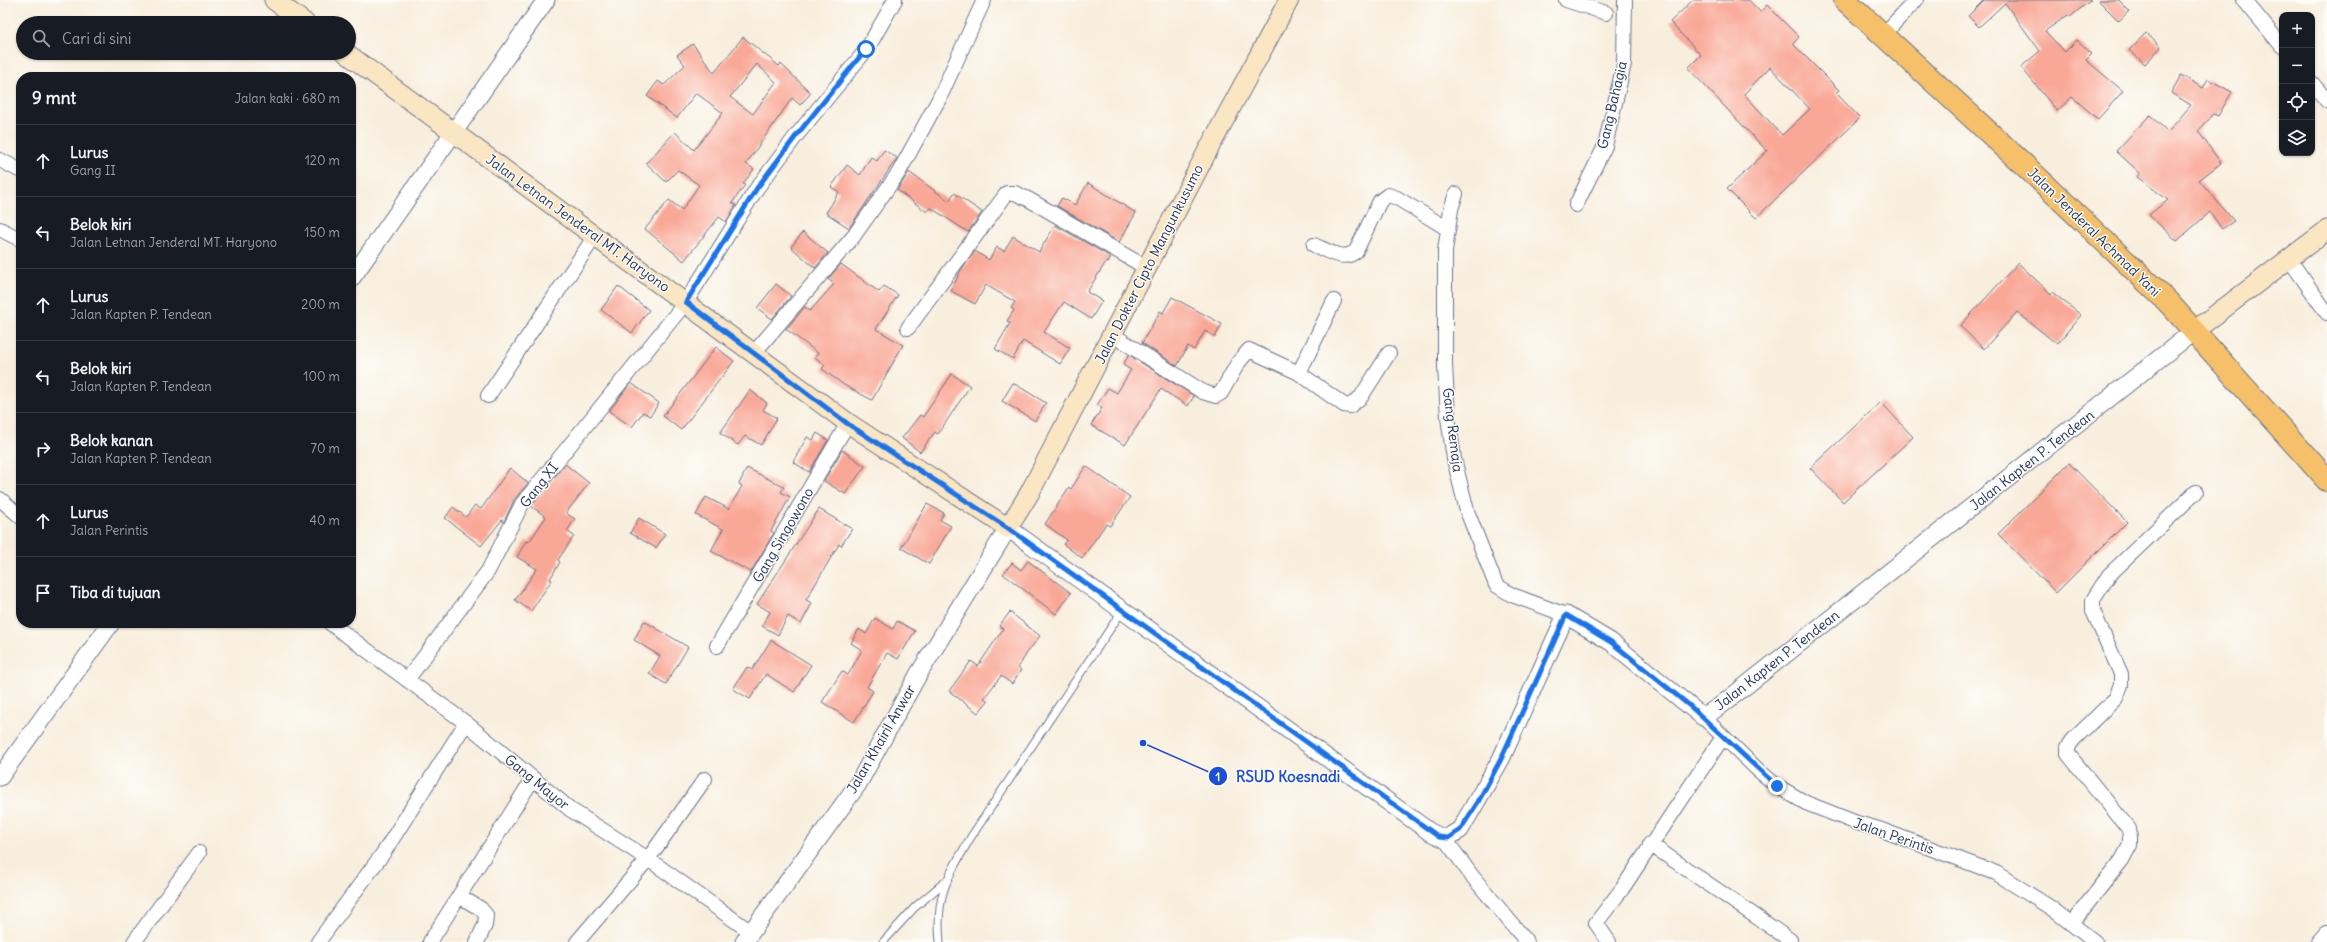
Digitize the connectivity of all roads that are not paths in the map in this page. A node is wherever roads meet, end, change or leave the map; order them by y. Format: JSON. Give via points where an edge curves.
{"nodes":[{"id":1,"x":274,"y":0,"type":"edge"},
{"id":2,"x":546,"y":0,"type":"edge"},
{"id":3,"x":895,"y":0,"type":"edge"},
{"id":4,"x":984,"y":0,"type":"edge"},
{"id":5,"x":1289,"y":0,"type":"edge"},
{"id":6,"x":1566,"y":0,"type":"edge"},
{"id":7,"x":1625,"y":0,"type":"edge"},
{"id":8,"x":1845,"y":0,"type":"edge"},
{"id":9,"x":1916,"y":0,"type":"edge"},
{"id":10,"x":2244,"y":0,"type":"edge"},
{"id":11,"x":1606,"y":13,"type":"dead end"},
{"id":12,"x":296,"y":16,"type":"edge"},
{"id":13,"x":1884,"y":34,"type":"junction"},
{"id":14,"x":2279,"y":42,"type":"edge"},
{"id":15,"x":356,"y":60,"type":"edge"},
{"id":16,"x":2314,"y":84,"type":"edge"},
{"id":17,"x":2327,"y":101,"type":"edge"},
{"id":18,"x":455,"y":133,"type":"junction"},
{"id":19,"x":0,"y":160,"type":"edge"},
{"id":20,"x":16,"y":169,"type":"edge"},
{"id":21,"x":1456,"y":194,"type":"dead end"},
{"id":22,"x":1576,"y":205,"type":"dead end"},
{"id":23,"x":0,"y":229,"type":"edge"},
{"id":24,"x":1448,"y":229,"type":"junction"},
{"id":25,"x":2327,"y":230,"type":"edge"},
{"id":26,"x":595,"y":236,"type":"junction"},
{"id":27,"x":16,"y":237,"type":"edge"},
{"id":28,"x":1314,"y":246,"type":"dead end"},
{"id":29,"x":2289,"y":259,"type":"junction"},
{"id":30,"x":1146,"y":268,"type":"junction"},
{"id":31,"x":356,"y":272,"type":"edge"},
{"id":32,"x":1334,"y":301,"type":"dead end"},
{"id":33,"x":686,"y":302,"type":"junction"},
{"id":34,"x":2327,"y":313,"type":"edge"},
{"id":35,"x":908,"y":328,"type":"dead end"},
{"id":36,"x":2194,"y":331,"type":"junction"},
{"id":37,"x":1113,"y":335,"type":"junction"},
{"id":38,"x":1389,"y":353,"type":"dead end"},
{"id":39,"x":753,"y":354,"type":"junction"},
{"id":40,"x":1299,"y":373,"type":"junction"},
{"id":41,"x":488,"y":396,"type":"dead end"},
{"id":42,"x":848,"y":424,"type":"junction"},
{"id":43,"x":2327,"y":480,"type":"edge"},
{"id":44,"x":2196,"y":492,"type":"dead end"},
{"id":45,"x":0,"y":500,"type":"edge"},
{"id":46,"x":16,"y":513,"type":"edge"},
{"id":47,"x":1008,"y":528,"type":"junction"},
{"id":48,"x":1122,"y":611,"type":"junction"},
{"id":49,"x":1566,"y":615,"type":"junction"},
{"id":50,"x":107,"y":628,"type":"edge"},
{"id":51,"x":337,"y":628,"type":"edge"},
{"id":52,"x":717,"y":646,"type":"dead end"},
{"id":53,"x":407,"y":680,"type":"junction"},
{"id":54,"x":1703,"y":717,"type":"junction"},
{"id":55,"x":466,"y":723,"type":"junction"},
{"id":56,"x":1723,"y":737,"type":"junction"},
{"id":57,"x":2,"y":769,"type":"edge"},
{"id":58,"x":705,"y":779,"type":"dead end"},
{"id":59,"x":532,"y":780,"type":"junction"},
{"id":60,"x":1650,"y":844,"type":"junction"},
{"id":61,"x":1450,"y":845,"type":"junction"},
{"id":62,"x":199,"y":853,"type":"dead end"},
{"id":63,"x":648,"y":859,"type":"junction"},
{"id":64,"x":946,"y":881,"type":"junction"},
{"id":65,"x":459,"y":896,"type":"junction"},
{"id":66,"x":2072,"y":923,"type":"junction"},
{"id":67,"x":2327,"y":932,"type":"edge"},
{"id":68,"x":748,"y":937,"type":"edge"},
{"id":69,"x":1790,"y":940,"type":"dead end"},
{"id":70,"x":134,"y":942,"type":"edge"},
{"id":71,"x":318,"y":942,"type":"edge"},
{"id":72,"x":430,"y":942,"type":"edge"},
{"id":73,"x":477,"y":942,"type":"edge"},
{"id":74,"x":577,"y":942,"type":"edge"},
{"id":75,"x":883,"y":942,"type":"edge"},
{"id":76,"x":940,"y":942,"type":"edge"},
{"id":77,"x":1527,"y":942,"type":"edge"},
{"id":78,"x":1609,"y":942,"type":"edge"},
{"id":79,"x":2095,"y":942,"type":"edge"},
{"id":80,"x":2318,"y":942,"type":"edge"}],
"edges":[{"from":1,"to":12,"type":"main road"},
{"from":2,"to":18,"type":"street"},
{"from":3,"to":33,"type":"street","name":"Gang XI","via":[[866,49],[757,188]]},
{"from":4,"to":39,"type":"street","via":[[939,99],[899,172],[853,237]]},
{"from":5,"to":30,"type":"main road","name":"Jalan Dokter Cipto Mangunkusumo"},
{"from":6,"to":11,"type":"street"},
{"from":7,"to":22,"type":"street","name":"Gang Bahagia","via":[[1624,64],[1605,146]]},
{"from":8,"to":13,"type":"main road","name":"Jalan Jenderal Achmad Yani"},
{"from":9,"to":13,"type":"street"},
{"from":10,"to":14,"type":"street"},
{"from":13,"to":36,"type":"main road","name":"Jalan Jenderal Achmad Yani","via":[[2000,145],[2035,174],[2168,302]]},
{"from":15,"to":18,"type":"main road","name":"Jalan Letnan Jenderal MT. Haryono"},
{"from":16,"to":17,"type":"street"},
{"from":18,"to":26,"type":"main road","name":"Jalan Letnan Jenderal MT. Haryono"},
{"from":18,"to":31,"type":"street"},
{"from":19,"to":20,"type":"street"},
{"from":21,"to":24,"type":"street","name":"Gang Remaja"},
{"from":23,"to":27,"type":"street"},
{"from":24,"to":28,"type":"street","via":[[1388,195],[1380,202],[1352,255],[1341,256]]},
{"from":24,"to":49,"type":"street","name":"Gang Remaja","via":[[1445,312],[1448,417],[1454,459],[1467,511],[1496,585],[1512,595]]},
{"from":25,"to":29,"type":"main road"},
{"from":26,"to":33,"type":"main road","name":"Jalan Letnan Jenderal MT. Haryono"},
{"from":26,"to":41,"type":"street"},
{"from":29,"to":34,"type":"street"},
{"from":29,"to":36,"type":"main road"},
{"from":30,"to":35,"type":"street","via":[[1028,199],[1015,193],[1007,193]]},
{"from":30,"to":37,"type":"main road","name":"Jalan Dokter Cipto Mangunkusumo"},
{"from":32,"to":40,"type":"street"},
{"from":33,"to":39,"type":"main road","name":"Jalan Letnan Jenderal MT. Haryono"},
{"from":33,"to":53,"type":"street","name":"Gang XI","via":[[522,504],[488,571]]},
{"from":36,"to":43,"type":"main road","name":"Jalan Jenderal Achmad Yani"},
{"from":36,"to":54,"type":"street","name":"Jalan Kapten P. Tendean"},
{"from":37,"to":40,"type":"street","via":[[1211,396],[1221,393],[1238,363],[1249,350]]},
{"from":37,"to":47,"type":"main road","name":"Jalan Dokter Cipto Mangunkusumo","via":[[1029,494]]},
{"from":38,"to":40,"type":"street","via":[[1361,397],[1350,406],[1344,405]]},
{"from":39,"to":42,"type":"main road","name":"Jalan Letnan Jenderal MT. Haryono"},
{"from":42,"to":47,"type":"main road","name":"Jalan Letnan Jenderal MT. Haryono"},
{"from":42,"to":52,"type":"street","name":"Gang Singowono"},
{"from":44,"to":66,"type":"street","via":[[2109,575],[2093,600],[2093,611],[2121,674],[2121,685],[2116,698],[2073,740],[2068,747],[2068,754],[2129,829],[2130,845],[2122,860]]},
{"from":45,"to":46,"type":"street"},
{"from":47,"to":48,"type":"street"},
{"from":47,"to":68,"type":"street","name":"Jalan Khairil Anwar","via":[[918,675],[858,784]]},
{"from":48,"to":61,"type":"street"},
{"from":48,"to":64,"type":"lane","via":[[971,837]]},
{"from":49,"to":54,"type":"street","name":"Jalan Kapten P. Tendean","via":[[1611,642]]},
{"from":49,"to":61,"type":"street","via":[[1501,759]]},
{"from":50,"to":57,"type":"street"},
{"from":51,"to":53,"type":"street","name":"Gang Mayor"},
{"from":53,"to":55,"type":"street","name":"Gang Mayor"},
{"from":54,"to":56,"type":"street","name":"Jalan Perintis"},
{"from":55,"to":59,"type":"street","name":"Gang Mayor"},
{"from":55,"to":71,"type":"street","via":[[384,852]]},
{"from":56,"to":60,"type":"street"},
{"from":56,"to":66,"type":"street","name":"Jalan Perintis","via":[[1777,786],[1806,803],[1996,873]]},
{"from":58,"to":63,"type":"street"},
{"from":59,"to":63,"type":"street","name":"Gang Mayor","via":[[571,810]]},
{"from":59,"to":65,"type":"street"},
{"from":60,"to":69,"type":"street"},
{"from":60,"to":78,"type":"street","via":[[1622,889],[1596,923]]},
{"from":61,"to":77,"type":"street","via":[[1472,876]]},
{"from":62,"to":70,"type":"street"},
{"from":63,"to":68,"type":"street","name":"Gang Mayor"},
{"from":63,"to":74,"type":"street"},
{"from":64,"to":75,"type":"lane","via":[[915,907]]},
{"from":64,"to":76,"type":"lane","via":[[938,908]]},
{"from":65,"to":72,"type":"street"},
{"from":65,"to":73,"type":"street","via":[[481,909],[486,915],[485,925]]},
{"from":66,"to":79,"type":"street","name":"Jalan Perintis"},
{"from":67,"to":80,"type":"street"}]}
